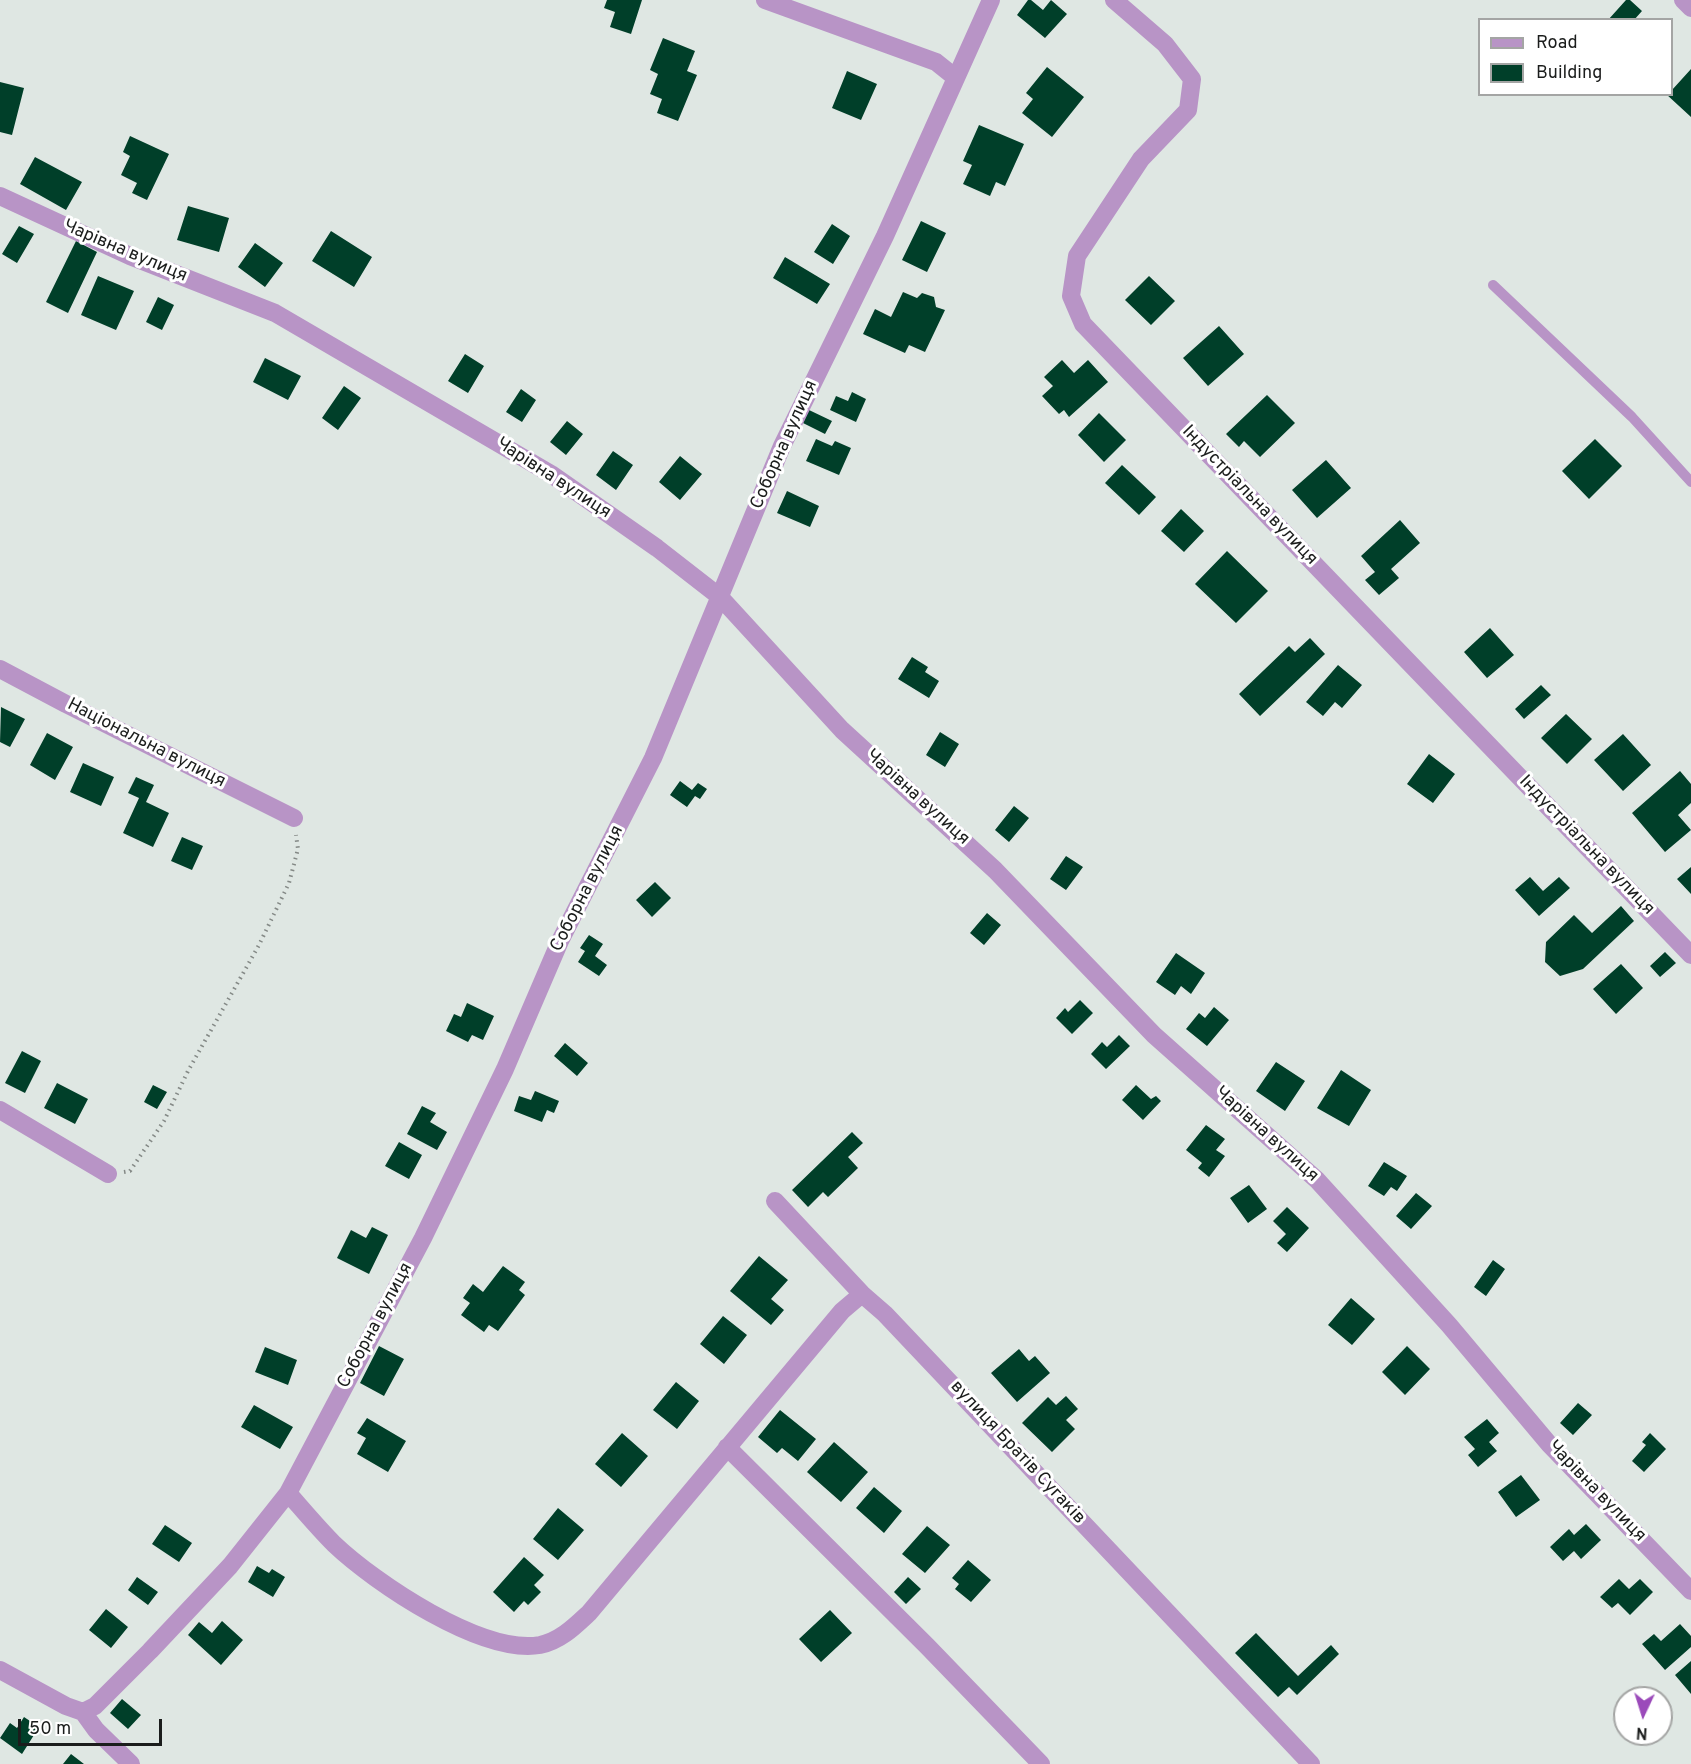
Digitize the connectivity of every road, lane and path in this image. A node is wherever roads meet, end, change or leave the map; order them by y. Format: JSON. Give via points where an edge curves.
{"nodes":[{"id":1,"x":765,"y":0,"type":"edge"},
{"id":2,"x":991,"y":0,"type":"edge"},
{"id":3,"x":1114,"y":0,"type":"edge"},
{"id":4,"x":1683,"y":0,"type":"edge"},
{"id":5,"x":1691,"y":8,"type":"edge"},
{"id":6,"x":956,"y":78,"type":"junction"},
{"id":7,"x":0,"y":196,"type":"edge"},
{"id":8,"x":1492,"y":285,"type":"dead end"},
{"id":9,"x":1691,"y":482,"type":"edge"},
{"id":10,"x":720,"y":597,"type":"junction"},
{"id":11,"x":0,"y":669,"type":"edge"},
{"id":12,"x":294,"y":818,"type":"joint"},
{"id":13,"x":1691,"y":955,"type":"edge"},
{"id":14,"x":0,"y":1110,"type":"edge"},
{"id":15,"x":108,"y":1174,"type":"joint"},
{"id":16,"x":775,"y":1201,"type":"dead end"},
{"id":17,"x":862,"y":1294,"type":"junction"},
{"id":18,"x":727,"y":1447,"type":"junction"},
{"id":19,"x":288,"y":1493,"type":"junction"},
{"id":20,"x":1691,"y":1591,"type":"edge"},
{"id":21,"x":0,"y":1670,"type":"edge"},
{"id":22,"x":83,"y":1713,"type":"junction"},
{"id":23,"x":131,"y":1764,"type":"edge"},
{"id":24,"x":1041,"y":1764,"type":"edge"},
{"id":25,"x":1311,"y":1764,"type":"edge"}],
"edges":[{"from":1,"to":6,"type":"street","via":[[936,62]]},
{"from":2,"to":6,"type":"street","name":"Соборна вулиця"},
{"from":3,"to":13,"type":"street","name":"Індустріальна вулиця","via":[[1165,44],[1192,79],[1188,110],[1142,159],[1077,256],[1071,296],[1083,324]]},
{"from":4,"to":5,"type":"street"},
{"from":6,"to":10,"type":"street","name":"Соборна вулиця","via":[[885,236],[782,446]]},
{"from":7,"to":10,"type":"street","name":"Чарівна вулиця","via":[[130,256],[275,312],[551,474]]},
{"from":8,"to":9,"type":"lane","via":[[1632,417]]},
{"from":10,"to":19,"type":"street","name":"Соборна вулиця","via":[[654,758],[560,941],[505,1069],[423,1238]]},
{"from":10,"to":20,"type":"street","name":"Чарівна вулиця","via":[[842,730],[995,870],[1154,1035],[1317,1180],[1449,1325],[1549,1444]]},
{"from":11,"to":12,"type":"street","name":"Національна вулиця"},
{"from":12,"to":15,"type":"path","via":[[298,849],[289,882],[259,945],[164,1121],[130,1171]]},
{"from":14,"to":15,"type":"street"},
{"from":16,"to":17,"type":"street","name":"вулиця Братів Сугаків"},
{"from":17,"to":18,"type":"street","via":[[842,1311]]},
{"from":17,"to":25,"type":"street","name":"вулиця Братів Сугаків"},
{"from":18,"to":19,"type":"street","via":[[589,1613],[565,1635],[540,1645],[516,1645],[479,1636],[430,1612],[364,1569]]},
{"from":18,"to":24,"type":"street"},
{"from":19,"to":22,"type":"street","name":"Соборна вулиця","via":[[230,1566],[150,1651],[95,1706]]},
{"from":21,"to":22,"type":"street"},
{"from":22,"to":23,"type":"street"}]}
